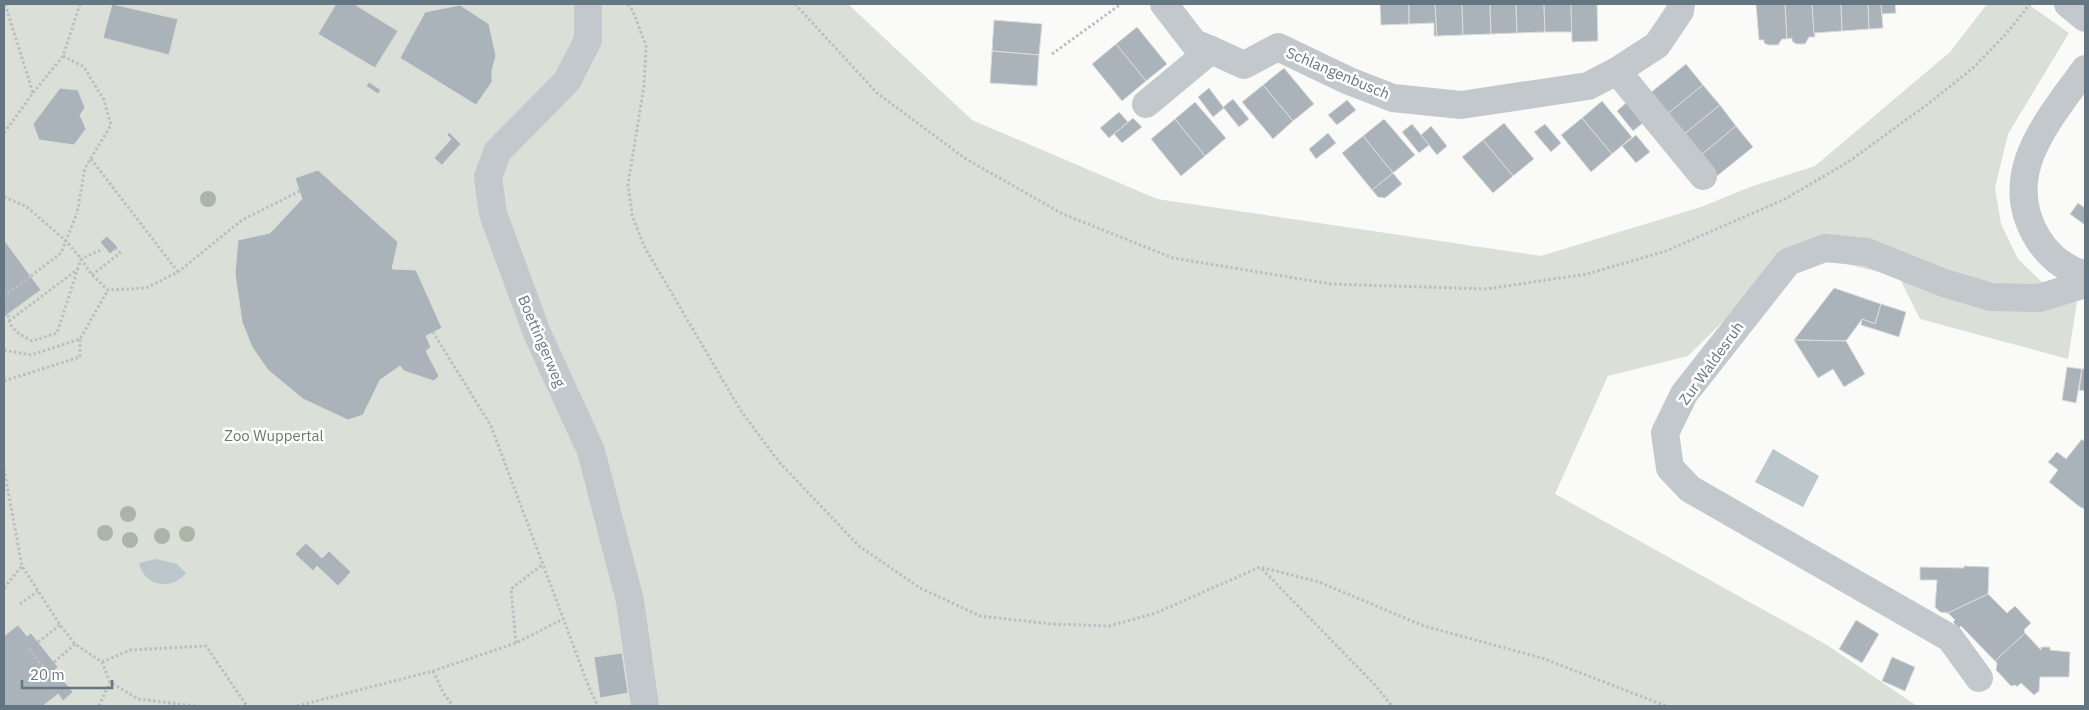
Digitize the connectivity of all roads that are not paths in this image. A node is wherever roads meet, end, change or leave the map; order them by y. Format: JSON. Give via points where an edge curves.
{"nodes":[{"id":1,"x":588,"y":4,"type":"edge"},
{"id":2,"x":1164,"y":4,"type":"edge"},
{"id":3,"x":1681,"y":4,"type":"edge"},
{"id":4,"x":2068,"y":4,"type":"edge"},
{"id":5,"x":2085,"y":18,"type":"edge"},
{"id":6,"x":1211,"y":50,"type":"junction"},
{"id":7,"x":2085,"y":69,"type":"edge"},
{"id":8,"x":1617,"y":71,"type":"junction"},
{"id":9,"x":1146,"y":104,"type":"dead end"},
{"id":10,"x":1703,"y":176,"type":"dead end"},
{"id":11,"x":2085,"y":275,"type":"edge"},
{"id":12,"x":2085,"y":284,"type":"edge"},
{"id":13,"x":1979,"y":678,"type":"dead end"},
{"id":14,"x":645,"y":706,"type":"edge"}],
"edges":[{"from":1,"to":14,"type":"street","name":"Boettingerweg","via":[[588,40],[568,81],[497,152],[488,177],[494,214],[537,333],[591,451],[630,601]]},
{"from":2,"to":6,"type":"street","name":"Schlangenbusch","via":[[1194,42]]},
{"from":3,"to":8,"type":"street","name":"Schlangenbusch","via":[[1680,11],[1657,45]]},
{"from":4,"to":5,"type":"street"},
{"from":6,"to":8,"type":"street","name":"Schlangenbusch","via":[[1244,65],[1278,47],[1393,98],[1461,105],[1588,86]]},
{"from":6,"to":9,"type":"street"},
{"from":7,"to":11,"type":"street","via":[[2043,129],[2027,160],[2023,179],[2027,216],[2034,232],[2059,263]]},
{"from":8,"to":10,"type":"street"},
{"from":12,"to":13,"type":"street","name":"Zur Waldesruh","via":[[2039,298],[1991,297],[1944,283],[1866,252],[1825,248],[1788,262],[1684,394],[1665,433],[1670,468],[1690,489],[1950,638]]}]}
